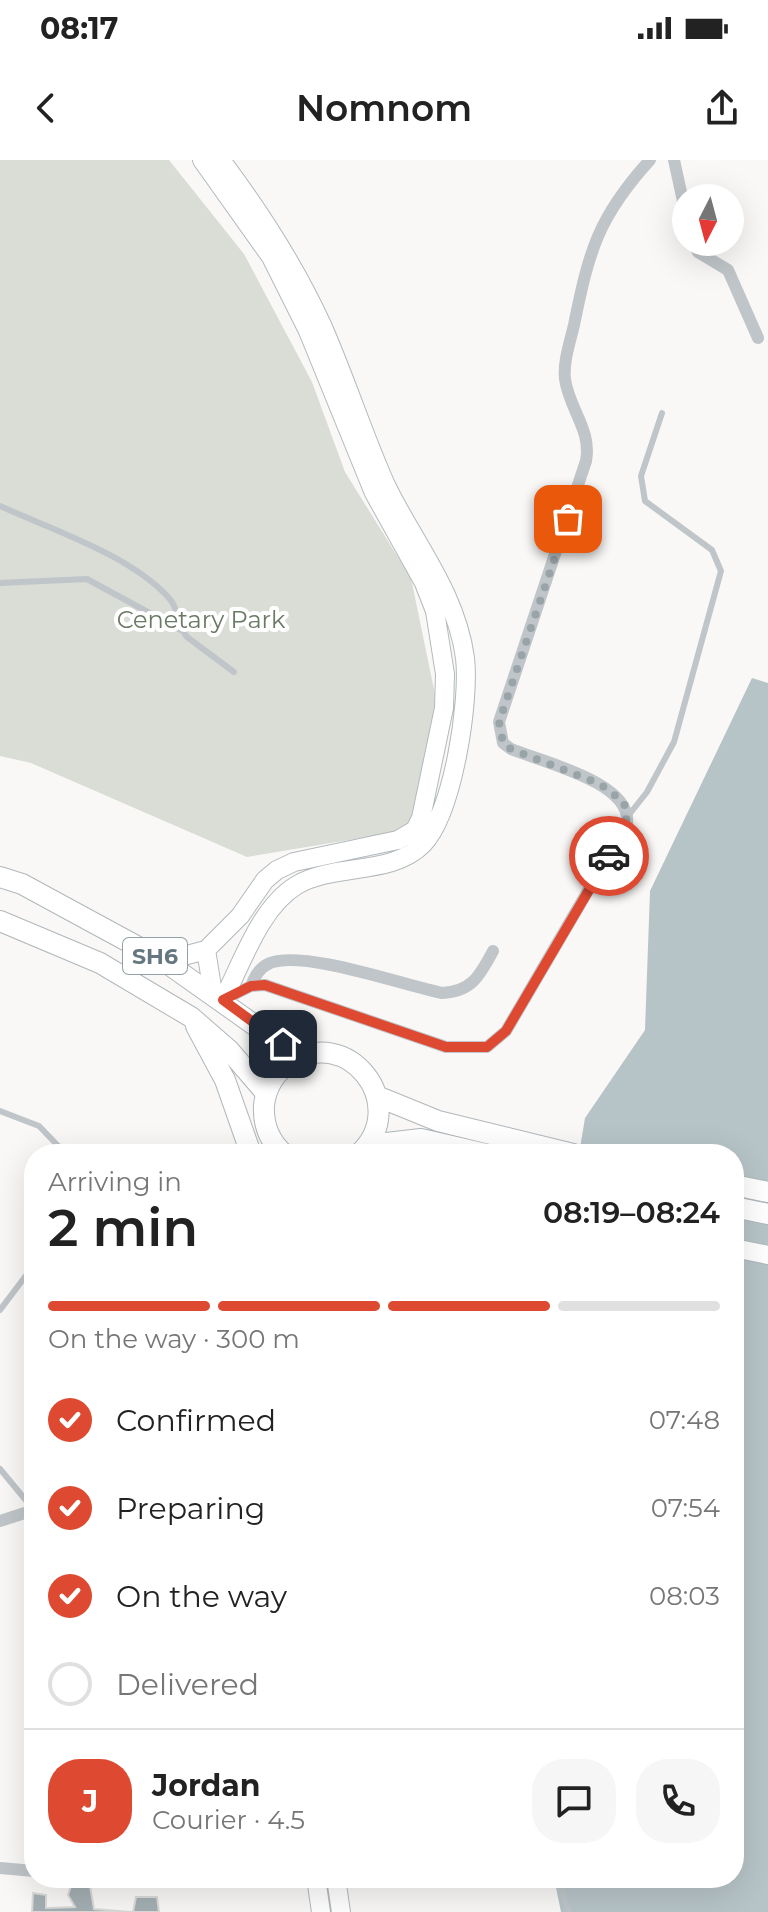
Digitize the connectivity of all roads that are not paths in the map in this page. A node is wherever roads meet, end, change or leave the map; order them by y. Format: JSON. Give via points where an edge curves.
{"nodes":[{"id":1,"x":202,"y":160,"type":"edge"},
{"id":2,"x":221,"y":160,"type":"edge"},
{"id":3,"x":650,"y":160,"type":"edge"},
{"id":4,"x":676,"y":160,"type":"edge"},
{"id":5,"x":680,"y":184,"type":"edge"},
{"id":6,"x":705,"y":256,"type":"edge"},
{"id":7,"x":758,"y":338,"type":"dead end"},
{"id":8,"x":662,"y":413,"type":"dead end"},
{"id":9,"x":0,"y":506,"type":"edge"},
{"id":10,"x":0,"y":583,"type":"edge"},
{"id":11,"x":181,"y":630,"type":"junction"},
{"id":12,"x":234,"y":672,"type":"dead end"},
{"id":13,"x":628,"y":816,"type":"junction"},
{"id":14,"x":0,"y":877,"type":"edge"},
{"id":15,"x":257,"y":890,"type":"junction"},
{"id":16,"x":276,"y":904,"type":"junction"},
{"id":17,"x":0,"y":921,"type":"edge"},
{"id":18,"x":206,"y":950,"type":"junction"},
{"id":19,"x":493,"y":951,"type":"dead end"},
{"id":20,"x":164,"y":961,"type":"junction"},
{"id":21,"x":251,"y":986,"type":"junction"},
{"id":22,"x":218,"y":997,"type":"junction"},
{"id":23,"x":195,"y":1020,"type":"junction"},
{"id":24,"x":298,"y":1056,"type":"junction"},
{"id":25,"x":265,"y":1092,"type":"junction"},
{"id":26,"x":379,"y":1097,"type":"junction"},
{"id":27,"x":0,"y":1111,"type":"edge"},
{"id":28,"x":263,"y":1117,"type":"junction"},
{"id":29,"x":56,"y":1144,"type":"edge"},
{"id":30,"x":249,"y":1144,"type":"edge"},
{"id":31,"x":256,"y":1144,"type":"edge"},
{"id":32,"x":276,"y":1144,"type":"edge"},
{"id":33,"x":367,"y":1144,"type":"edge"},
{"id":34,"x":392,"y":1144,"type":"edge"},
{"id":35,"x":443,"y":1144,"type":"edge"},
{"id":36,"x":526,"y":1144,"type":"edge"},
{"id":37,"x":744,"y":1187,"type":"edge"},
{"id":38,"x":768,"y":1192,"type":"edge"},
{"id":39,"x":744,"y":1209,"type":"edge"},
{"id":40,"x":768,"y":1214,"type":"edge"},
{"id":41,"x":744,"y":1250,"type":"edge"},
{"id":42,"x":768,"y":1255,"type":"edge"},
{"id":43,"x":24,"y":1278,"type":"edge"},
{"id":44,"x":0,"y":1310,"type":"edge"},
{"id":45,"x":0,"y":1469,"type":"edge"},
{"id":46,"x":24,"y":1498,"type":"edge"},
{"id":47,"x":24,"y":1513,"type":"edge"},
{"id":48,"x":0,"y":1521,"type":"edge"},
{"id":49,"x":0,"y":1868,"type":"edge"},
{"id":50,"x":24,"y":1870,"type":"edge"},
{"id":51,"x":317,"y":1888,"type":"edge"},
{"id":52,"x":337,"y":1888,"type":"edge"},
{"id":53,"x":561,"y":1888,"type":"edge"},
{"id":54,"x":321,"y":1912,"type":"edge"},
{"id":55,"x":341,"y":1912,"type":"edge"},
{"id":56,"x":569,"y":1912,"type":"edge"}],
"edges":[{"from":1,"to":15,"type":"street","via":[[271,257],[308,331],[374,493],[424,583],[435,611],[445,674],[441,725],[415,830],[398,840],[294,862]]},
{"from":2,"to":16,"type":"street","via":[[283,250],[322,325],[385,483],[450,600],[465,660],[459,733],[443,808],[422,845],[395,860],[311,878]]},
{"from":3,"to":13,"type":"street","via":[[599,227],[586,263],[565,375],[588,452],[499,722],[503,743],[511,749],[600,784],[624,802]]},
{"from":4,"to":5,"type":"street"},
{"from":6,"to":7,"type":"street","via":[[728,270]]},
{"from":8,"to":13,"type":"lane","via":[[641,476],[645,501],[712,550],[721,571],[674,742]]},
{"from":9,"to":11,"type":"lane","via":[[103,552],[150,581],[175,605]]},
{"from":10,"to":11,"type":"lane","via":[[87,579]]},
{"from":11,"to":12,"type":"lane"},
{"from":13,"to":21,"type":"street","via":[[581,907],[506,1031],[487,1047],[446,1047],[265,985]]},
{"from":14,"to":20,"type":"main road","number":"SH6"},
{"from":15,"to":16,"type":"street"},
{"from":15,"to":18,"type":"street"},
{"from":16,"to":22,"type":"street"},
{"from":17,"to":23,"type":"main road","number":"SH6","via":[[100,963]]},
{"from":18,"to":20,"type":"street"},
{"from":18,"to":22,"type":"street"},
{"from":19,"to":21,"type":"street","via":[[471,987],[458,993],[298,960],[271,963],[257,971]]},
{"from":20,"to":22,"type":"main road","number":"SH6"},
{"from":21,"to":22,"type":"street"},
{"from":22,"to":23,"type":"main road"},
{"from":22,"to":24,"type":"main road","number":"SH6"},
{"from":23,"to":25,"type":"main road","number":"SH6"},
{"from":23,"to":30,"type":"main road"},
{"from":24,"to":25,"type":"main road","via":[[278,1071]]},
{"from":24,"to":26,"type":"main road","via":[[324,1052],[348,1058],[368,1074]]},
{"from":25,"to":28,"type":"main road"},
{"from":26,"to":33,"type":"main road","via":[[379,1122]]},
{"from":26,"to":36,"type":"main road","via":[[438,1121]]},
{"from":27,"to":29,"type":"lane","via":[[39,1126]]},
{"from":28,"to":31,"type":"street"},
{"from":28,"to":32,"type":"main road"},
{"from":34,"to":35,"type":"main road","via":[[421,1139]]},
{"from":37,"to":38,"type":"main road"},
{"from":39,"to":40,"type":"main road"},
{"from":41,"to":42,"type":"street"},
{"from":43,"to":44,"type":"lane"},
{"from":45,"to":46,"type":"lane"},
{"from":47,"to":48,"type":"street"},
{"from":49,"to":50,"type":"street"},
{"from":51,"to":54,"type":"street"},
{"from":52,"to":55,"type":"street"},
{"from":53,"to":56,"type":"lane"}]}
